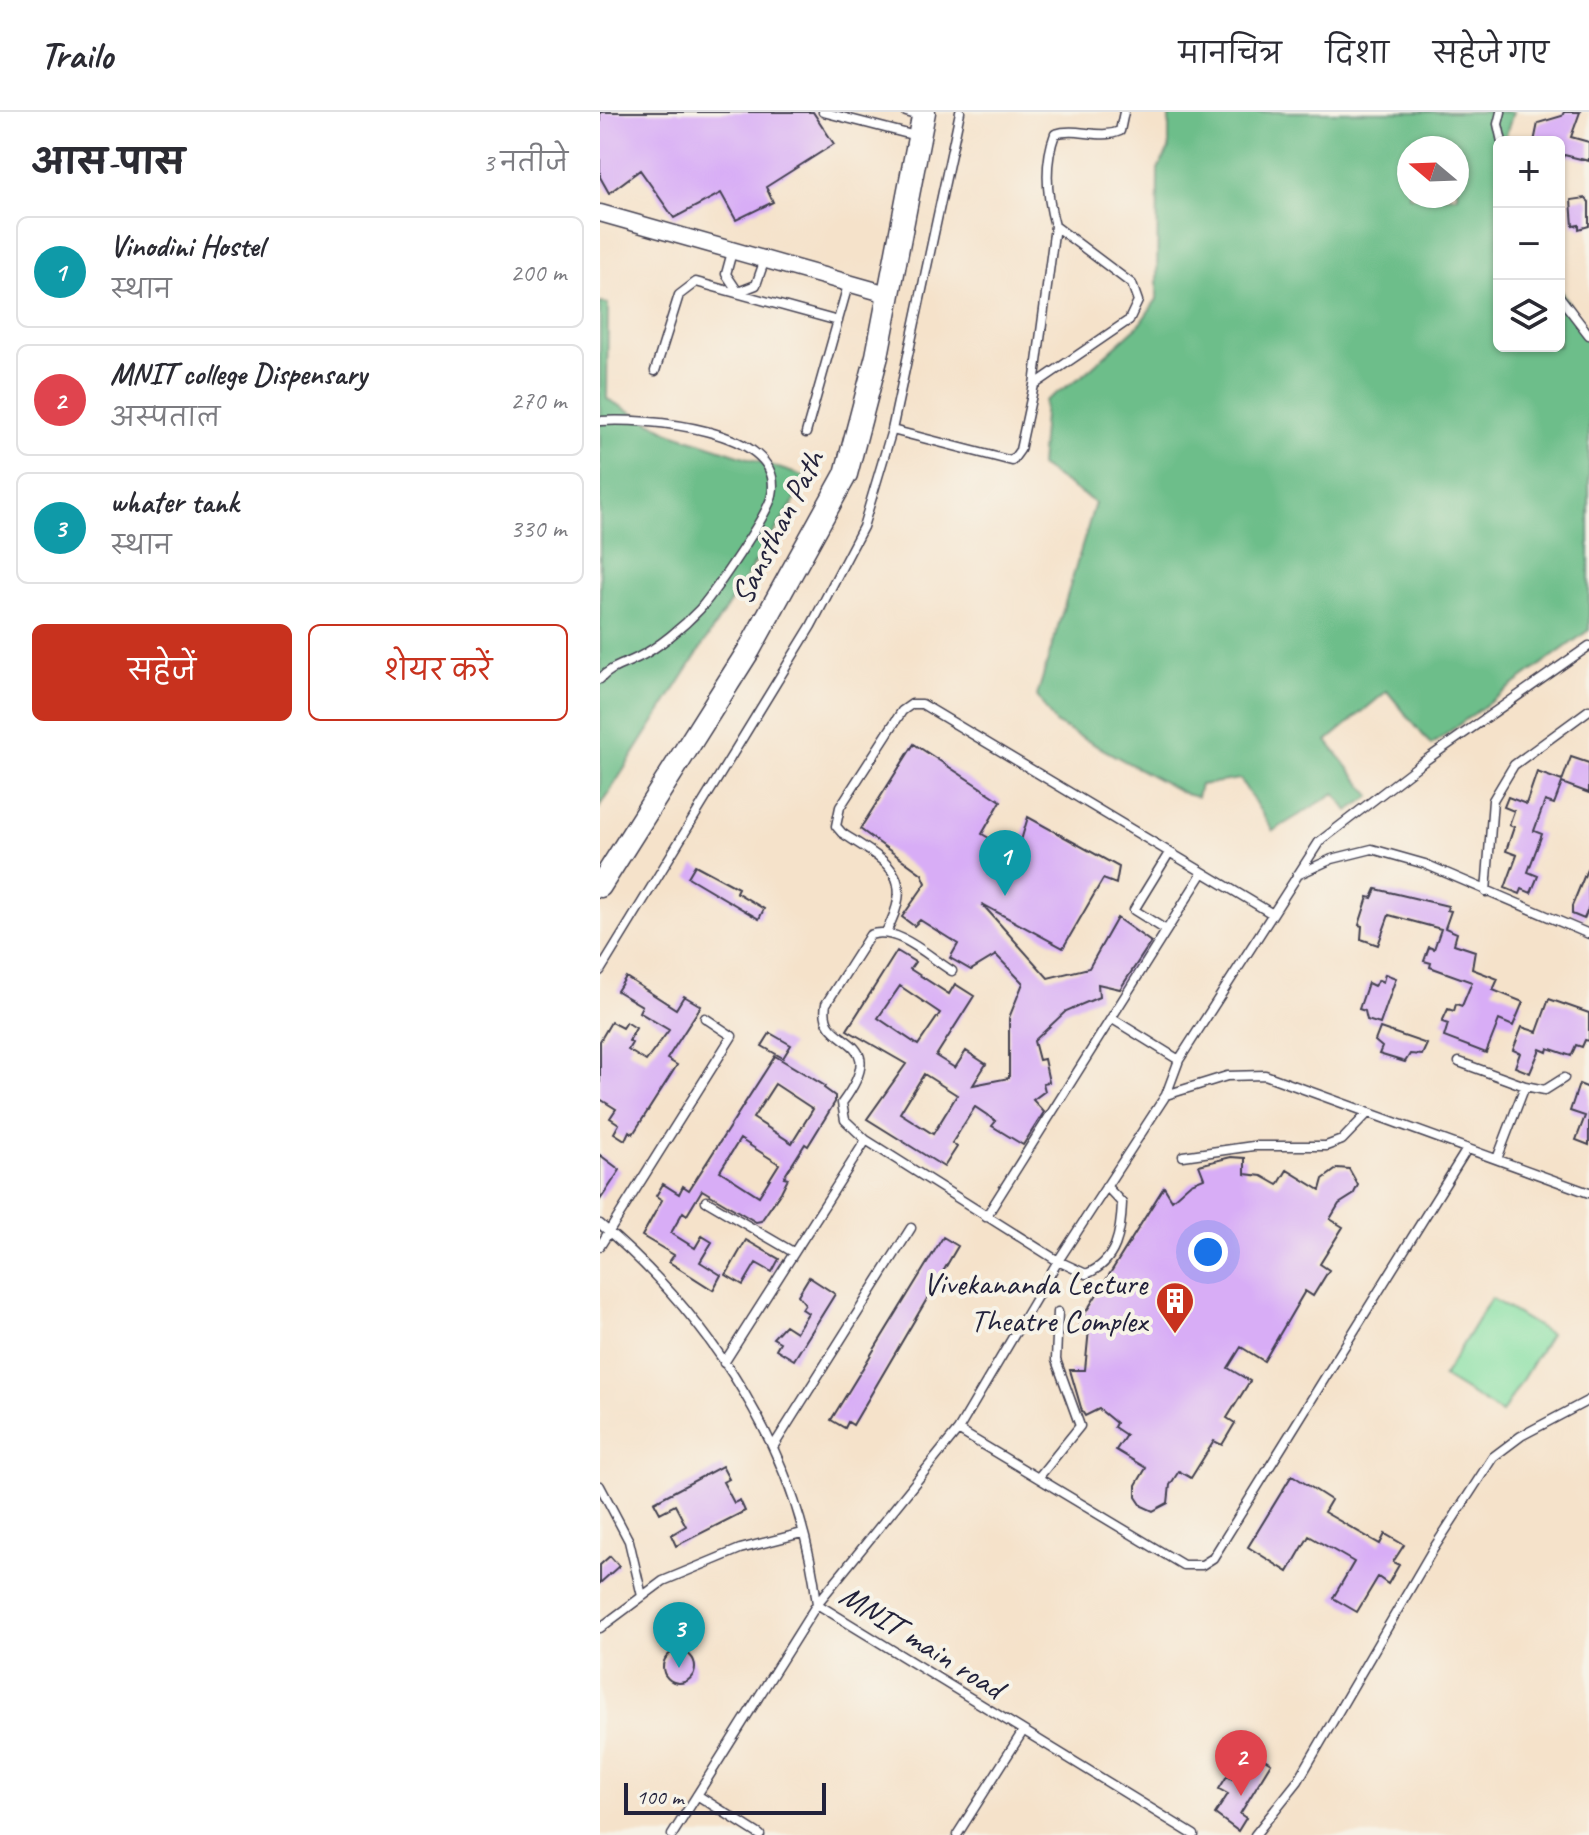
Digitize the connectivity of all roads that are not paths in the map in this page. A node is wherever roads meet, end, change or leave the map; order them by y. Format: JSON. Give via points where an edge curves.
{"nodes":[{"id":1,"x":823,"y":112,"type":"edge"},
{"id":2,"x":960,"y":112,"type":"edge"},
{"id":3,"x":1124,"y":112,"type":"edge"},
{"id":4,"x":1501,"y":112,"type":"edge"},
{"id":5,"x":918,"y":119,"type":"edge"},
{"id":6,"x":1501,"y":136,"type":"edge"},
{"id":7,"x":600,"y":213,"type":"edge"},
{"id":8,"x":1055,"y":226,"type":"junction"},
{"id":9,"x":732,"y":252,"type":"junction"},
{"id":10,"x":764,"y":262,"type":"junction"},
{"id":11,"x":848,"y":285,"type":"junction"},
{"id":12,"x":738,"y":292,"type":"junction"},
{"id":13,"x":887,"y":294,"type":"junction"},
{"id":14,"x":1565,"y":304,"type":"edge"},
{"id":15,"x":838,"y":321,"type":"junction"},
{"id":16,"x":1589,"y":335,"type":"edge"},
{"id":17,"x":655,"y":371,"type":"dead end"},
{"id":18,"x":1034,"y":385,"type":"junction"},
{"id":19,"x":600,"y":421,"type":"edge"},
{"id":20,"x":892,"y":430,"type":"junction"},
{"id":21,"x":806,"y":433,"type":"dead end"},
{"id":22,"x":1589,"y":646,"type":"edge"},
{"id":23,"x":600,"y":679,"type":"edge"},
{"id":24,"x":1589,"y":710,"type":"edge"},
{"id":25,"x":1169,"y":853,"type":"junction"},
{"id":26,"x":1202,"y":874,"type":"junction"},
{"id":27,"x":1297,"y":875,"type":"junction"},
{"id":28,"x":600,"y":886,"type":"edge"},
{"id":29,"x":1486,"y":892,"type":"junction"},
{"id":30,"x":1271,"y":913,"type":"junction"},
{"id":31,"x":1166,"y":930,"type":"junction"},
{"id":32,"x":886,"y":932,"type":"junction"},
{"id":33,"x":1589,"y":934,"type":"edge"},
{"id":34,"x":600,"y":971,"type":"edge"},
{"id":35,"x":952,"y":971,"type":"dead end"},
{"id":36,"x":705,"y":1018,"type":"dead end"},
{"id":37,"x":1111,"y":1018,"type":"junction"},
{"id":38,"x":739,"y":1027,"type":"dead end"},
{"id":39,"x":732,"y":1036,"type":"junction"},
{"id":40,"x":1179,"y":1060,"type":"junction"},
{"id":41,"x":1459,"y":1062,"type":"dead end"},
{"id":42,"x":1564,"y":1078,"type":"dead end"},
{"id":43,"x":1525,"y":1086,"type":"junction"},
{"id":44,"x":1166,"y":1095,"type":"junction"},
{"id":45,"x":1367,"y":1114,"type":"junction"},
{"id":46,"x":866,"y":1140,"type":"junction"},
{"id":47,"x":1467,"y":1149,"type":"junction"},
{"id":48,"x":1183,"y":1156,"type":"dead end"},
{"id":49,"x":1497,"y":1159,"type":"junction"},
{"id":50,"x":1106,"y":1186,"type":"junction"},
{"id":51,"x":1589,"y":1193,"type":"edge"},
{"id":52,"x":706,"y":1201,"type":"dead end"},
{"id":53,"x":986,"y":1217,"type":"junction"},
{"id":54,"x":600,"y":1224,"type":"edge"},
{"id":55,"x":911,"y":1228,"type":"dead end"},
{"id":56,"x":609,"y":1231,"type":"junction"},
{"id":57,"x":600,"y":1246,"type":"edge"},
{"id":58,"x":793,"y":1252,"type":"junction"},
{"id":59,"x":1058,"y":1261,"type":"junction"},
{"id":60,"x":1058,"y":1312,"type":"dead end"},
{"id":61,"x":724,"y":1363,"type":"junction"},
{"id":62,"x":1589,"y":1400,"type":"edge"},
{"id":63,"x":958,"y":1430,"type":"junction"},
{"id":64,"x":773,"y":1447,"type":"junction"},
{"id":65,"x":1038,"y":1478,"type":"junction"},
{"id":66,"x":600,"y":1486,"type":"edge"},
{"id":67,"x":802,"y":1533,"type":"junction"},
{"id":68,"x":642,"y":1596,"type":"junction"},
{"id":69,"x":817,"y":1604,"type":"junction"},
{"id":70,"x":600,"y":1628,"type":"edge"},
{"id":71,"x":1023,"y":1731,"type":"junction"},
{"id":72,"x":697,"y":1795,"type":"junction"},
{"id":73,"x":672,"y":1835,"type":"edge"},
{"id":74,"x":760,"y":1835,"type":"edge"},
{"id":75,"x":957,"y":1835,"type":"edge"},
{"id":76,"x":1194,"y":1835,"type":"edge"},
{"id":77,"x":1255,"y":1835,"type":"edge"}],
"edges":[{"from":1,"to":5,"type":"lane"},
{"from":2,"to":20,"type":"lane"},
{"from":3,"to":8,"type":"lane","via":[[1120,131],[1109,135],[1055,134],[1049,150],[1049,203]]},
{"from":4,"to":6,"type":"lane"},
{"from":5,"to":13,"type":"street","name":"Sansthan Path"},
{"from":7,"to":9,"type":"street"},
{"from":8,"to":18,"type":"lane"},
{"from":8,"to":18,"type":"lane","via":[[1132,284],[1138,301],[1129,320]]},
{"from":9,"to":10,"type":"street"},
{"from":9,"to":12,"type":"lane","via":[[726,274]]},
{"from":10,"to":11,"type":"street"},
{"from":10,"to":12,"type":"lane","via":[[756,285]]},
{"from":11,"to":13,"type":"street"},
{"from":11,"to":15,"type":"lane"},
{"from":12,"to":15,"type":"lane"},
{"from":12,"to":17,"type":"lane","via":[[696,282],[688,286],[679,295]]},
{"from":13,"to":28,"type":"street","name":"Sansthan Path","via":[[877,356],[846,474],[749,650]]},
{"from":14,"to":16,"type":"lane"},
{"from":15,"to":21,"type":"lane"},
{"from":18,"to":20,"type":"lane","via":[[1020,450],[1012,461]]},
{"from":19,"to":23,"type":"lane","via":[[691,427],[751,447],[767,466],[773,494],[700,609],[655,646]]},
{"from":20,"to":34,"type":"lane","via":[[863,527],[811,626]]},
{"from":22,"to":27,"type":"lane","via":[[1319,842]]},
{"from":24,"to":29,"type":"lane","via":[[1514,765],[1493,800]]},
{"from":25,"to":26,"type":"lane"},
{"from":25,"to":31,"type":"lane","via":[[1134,910]]},
{"from":25,"to":32,"type":"lane","via":[[922,704],[912,704],[902,711],[837,817],[842,833],[890,864],[899,877],[896,913]]},
{"from":26,"to":30,"type":"lane"},
{"from":26,"to":31,"type":"lane"},
{"from":27,"to":29,"type":"lane","via":[[1372,849],[1425,864]]},
{"from":27,"to":30,"type":"lane"},
{"from":29,"to":33,"type":"lane"},
{"from":30,"to":40,"type":"lane"},
{"from":31,"to":37,"type":"lane"},
{"from":32,"to":35,"type":"lane"},
{"from":32,"to":46,"type":"lane","via":[[870,935],[824,1015],[863,1063],[842,1112]]},
{"from":36,"to":39,"type":"lane"},
{"from":37,"to":40,"type":"lane"},
{"from":37,"to":53,"type":"lane"},
{"from":38,"to":39,"type":"lane"},
{"from":39,"to":56,"type":"lane"},
{"from":40,"to":44,"type":"lane"},
{"from":41,"to":43,"type":"lane"},
{"from":42,"to":43,"type":"lane","via":[[1545,1090]]},
{"from":43,"to":49,"type":"lane"},
{"from":44,"to":45,"type":"lane","via":[[1227,1076],[1265,1075]]},
{"from":44,"to":50,"type":"lane"},
{"from":45,"to":47,"type":"lane"},
{"from":45,"to":48,"type":"lane","via":[[1342,1140],[1326,1146],[1253,1146]]},
{"from":46,"to":53,"type":"lane"},
{"from":46,"to":58,"type":"lane"},
{"from":47,"to":49,"type":"lane"},
{"from":47,"to":65,"type":"lane","via":[[1213,1558],[1202,1565],[1183,1565]]},
{"from":49,"to":51,"type":"lane"},
{"from":50,"to":59,"type":"lane"},
{"from":50,"to":59,"type":"lane","via":[[1122,1203],[1118,1241],[1098,1269],[1086,1274]]},
{"from":52,"to":58,"type":"lane"},
{"from":53,"to":59,"type":"lane"},
{"from":54,"to":56,"type":"lane"},
{"from":55,"to":64,"type":"lane"},
{"from":56,"to":57,"type":"lane"},
{"from":56,"to":61,"type":"lane","via":[[672,1296]]},
{"from":58,"to":61,"type":"lane"},
{"from":59,"to":63,"type":"lane"},
{"from":60,"to":65,"type":"lane","via":[[1056,1360],[1080,1426]]},
{"from":61,"to":64,"type":"lane"},
{"from":62,"to":77,"type":"lane","via":[[1493,1457],[1298,1781]]},
{"from":63,"to":65,"type":"lane"},
{"from":63,"to":69,"type":"lane"},
{"from":64,"to":67,"type":"lane"},
{"from":66,"to":68,"type":"lane","via":[[629,1541]]},
{"from":67,"to":68,"type":"lane","via":[[740,1549],[663,1581]]},
{"from":67,"to":69,"type":"lane"},
{"from":68,"to":70,"type":"lane"},
{"from":69,"to":71,"type":"lane","name":"MNIT main road"},
{"from":69,"to":72,"type":"lane","name":"MNIT main road"},
{"from":71,"to":75,"type":"lane"},
{"from":71,"to":76,"type":"lane","name":"MNIT main road"},
{"from":72,"to":73,"type":"lane","name":"MNIT main road"},
{"from":72,"to":74,"type":"lane"}]}
